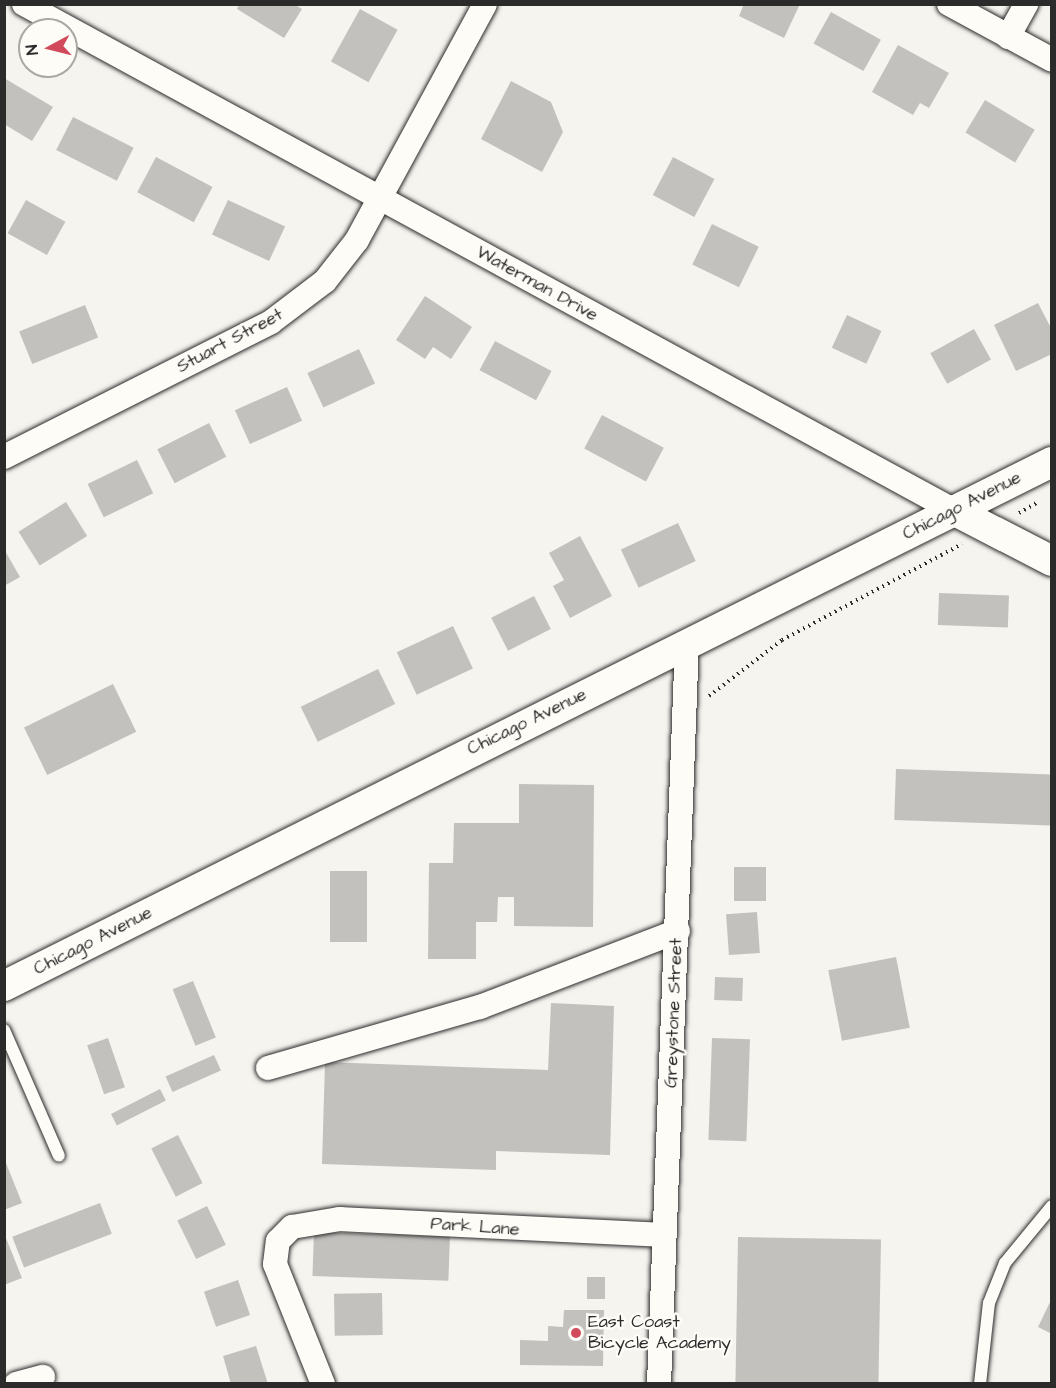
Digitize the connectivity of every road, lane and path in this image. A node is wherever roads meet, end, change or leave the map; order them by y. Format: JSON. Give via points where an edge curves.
{"nodes":[{"id":1,"x":24,"y":4,"type":"edge"},
{"id":2,"x":485,"y":4,"type":"edge"},
{"id":3,"x":949,"y":4,"type":"edge"},
{"id":4,"x":1026,"y":4,"type":"edge"},
{"id":5,"x":1008,"y":37,"type":"junction"},
{"id":6,"x":1052,"y":60,"type":"edge"},
{"id":7,"x":381,"y":199,"type":"junction"},
{"id":8,"x":4,"y":456,"type":"edge"},
{"id":9,"x":1052,"y":462,"type":"edge"},
{"id":10,"x":953,"y":510,"type":"junction"},
{"id":11,"x":947,"y":553,"type":"dead end"},
{"id":12,"x":1052,"y":561,"type":"edge"},
{"id":13,"x":687,"y":643,"type":"junction"},
{"id":14,"x":706,"y":698,"type":"dead end"},
{"id":15,"x":678,"y":931,"type":"junction"},
{"id":16,"x":4,"y":986,"type":"edge"},
{"id":17,"x":4,"y":1030,"type":"edge"},
{"id":18,"x":268,"y":1068,"type":"dead end"},
{"id":19,"x":59,"y":1156,"type":"dead end"},
{"id":20,"x":1052,"y":1206,"type":"edge"},
{"id":21,"x":664,"y":1235,"type":"junction"},
{"id":22,"x":43,"y":1377,"type":"dead end"},
{"id":23,"x":984,"y":1382,"type":"edge"},
{"id":24,"x":16,"y":1383,"type":"edge"},
{"id":25,"x":323,"y":1383,"type":"edge"},
{"id":26,"x":659,"y":1383,"type":"edge"}],
"edges":[{"from":1,"to":7,"type":"street","name":"Waterman Drive"},
{"from":2,"to":7,"type":"street","name":"Stuart Street"},
{"from":3,"to":5,"type":"street"},
{"from":4,"to":5,"type":"street"},
{"from":5,"to":6,"type":"street"},
{"from":7,"to":8,"type":"street","name":"Stuart Street","via":[[334,272],[285,313]]},
{"from":7,"to":10,"type":"street","name":"Waterman Drive"},
{"from":9,"to":10,"type":"street","name":"Chicago Avenue"},
{"from":10,"to":12,"type":"street","name":"Waterman Drive"},
{"from":10,"to":13,"type":"street","name":"Chicago Avenue"},
{"from":11,"to":14,"type":"path","via":[[782,640]]},
{"from":13,"to":15,"type":"street","name":"Greystone Street"},
{"from":13,"to":16,"type":"street","name":"Chicago Avenue"},
{"from":15,"to":18,"type":"street","via":[[480,1007]]},
{"from":15,"to":21,"type":"street","name":"Greystone Street"},
{"from":17,"to":19,"type":"lane"},
{"from":20,"to":23,"type":"lane","via":[[1005,1263],[989,1303]]},
{"from":21,"to":25,"type":"street","name":"Park Lane","via":[[340,1219],[287,1230],[277,1244],[275,1264]]},
{"from":21,"to":26,"type":"street","name":"Greystone Street"},
{"from":22,"to":24,"type":"street"}]}
